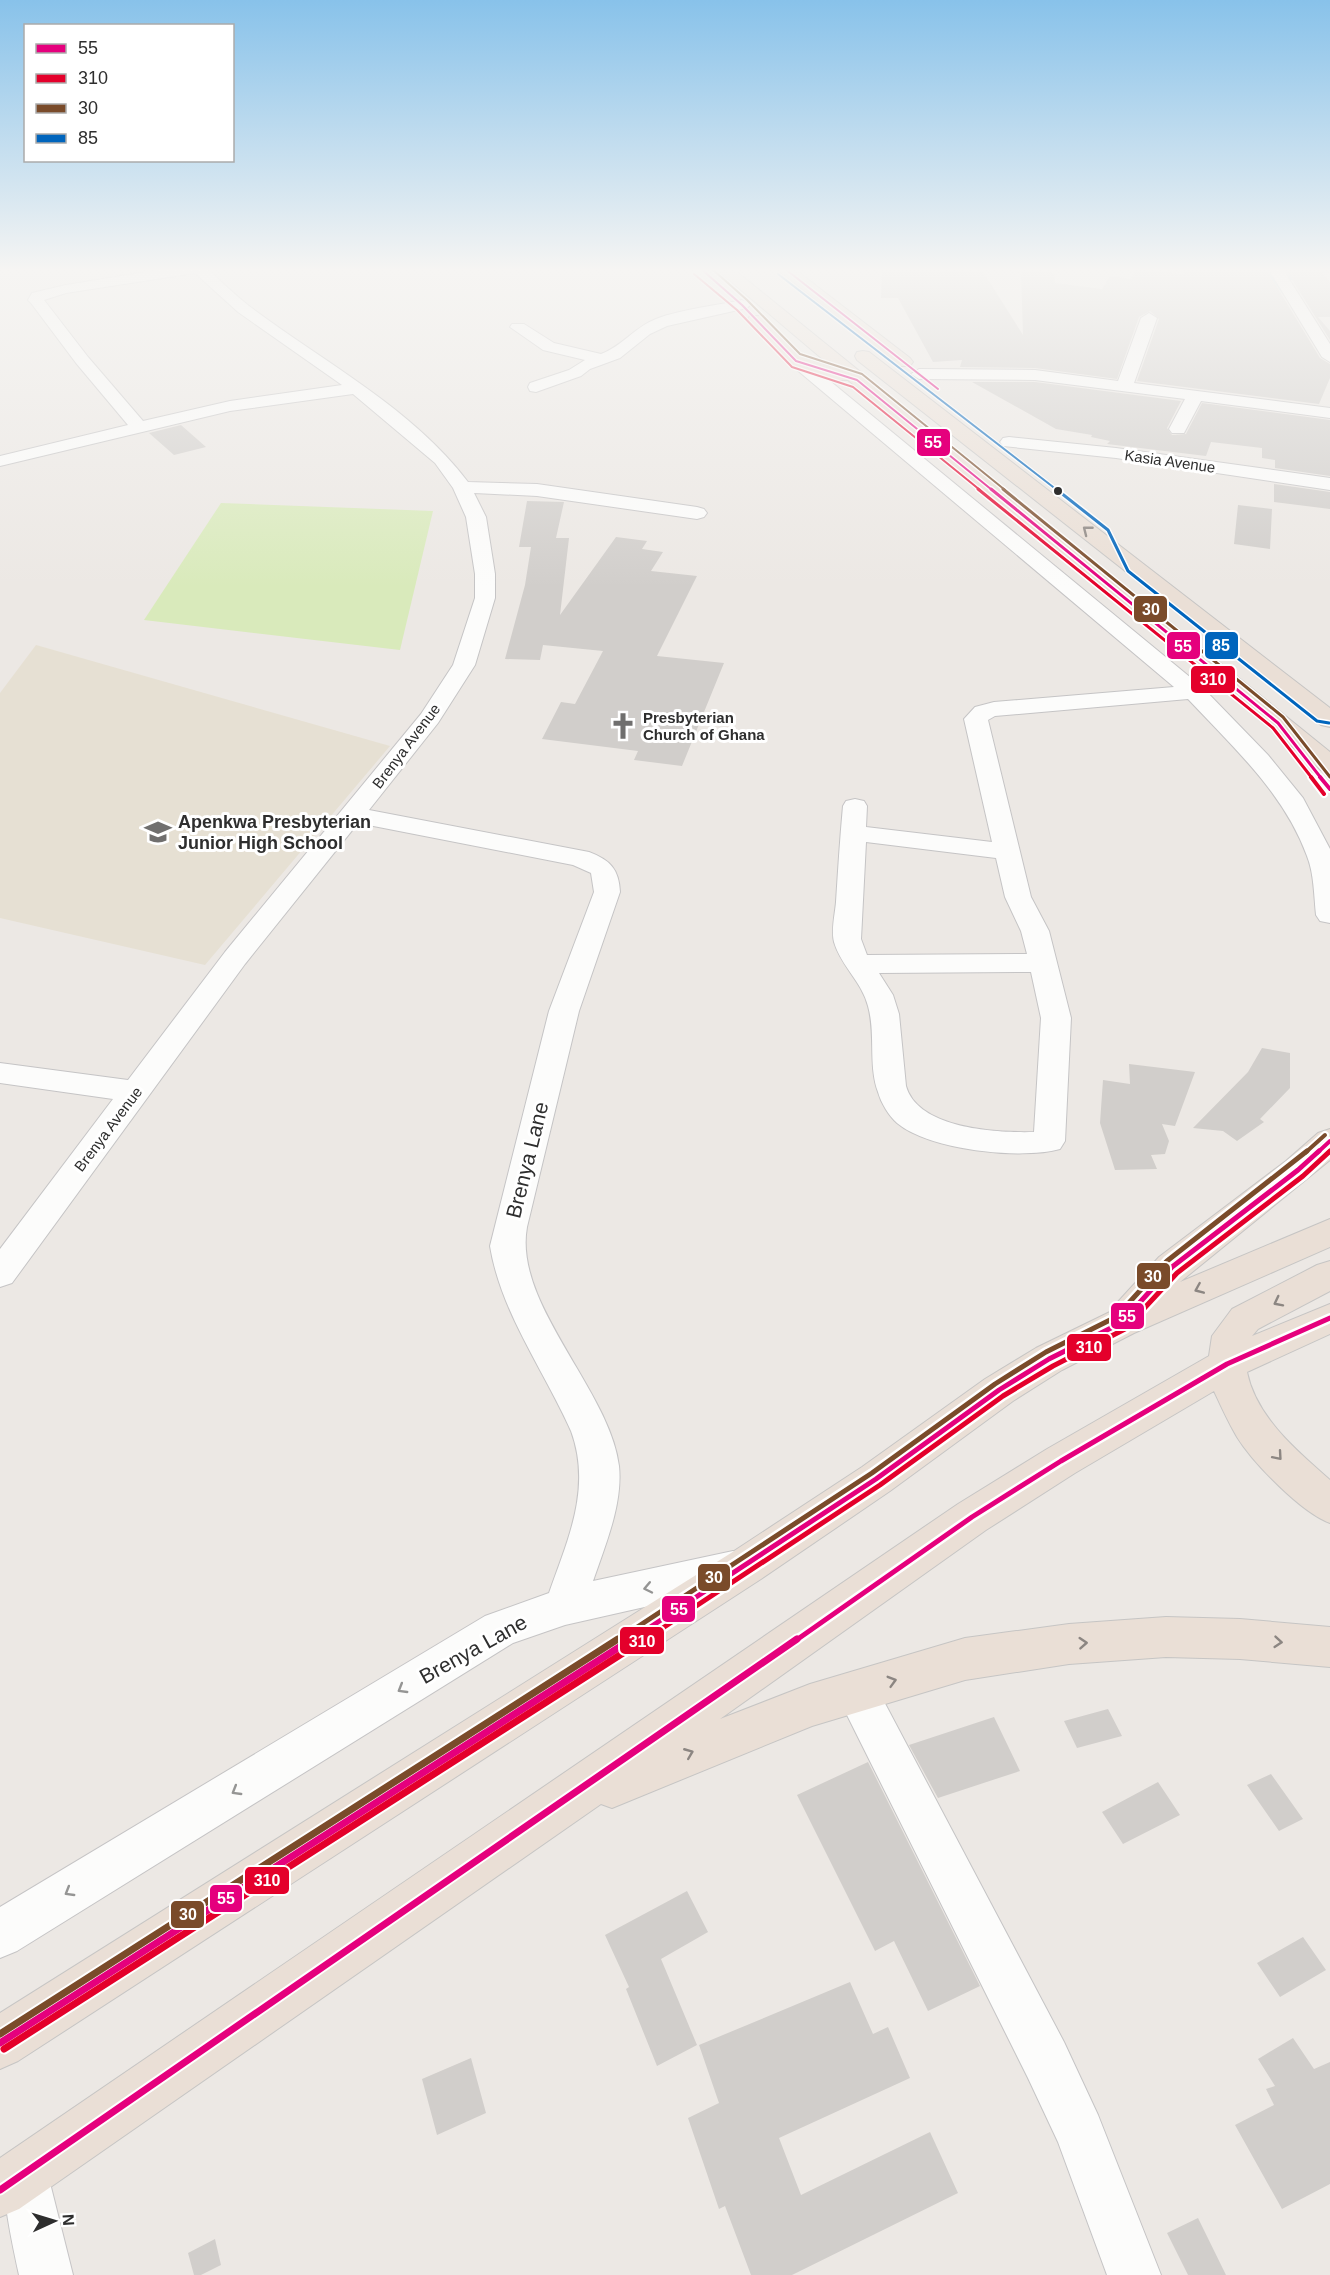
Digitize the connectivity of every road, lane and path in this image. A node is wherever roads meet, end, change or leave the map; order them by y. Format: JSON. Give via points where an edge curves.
{"nodes":[{"id":1,"x":94,"y":374,"type":"edge"},
{"id":2,"x":337,"y":374,"type":"edge"},
{"id":3,"x":571,"y":374,"type":"edge"},
{"id":4,"x":812,"y":374,"type":"edge"},
{"id":5,"x":838,"y":374,"type":"edge"},
{"id":6,"x":850,"y":374,"type":"edge"},
{"id":7,"x":886,"y":374,"type":"edge"},
{"id":8,"x":919,"y":374,"type":"edge"},
{"id":9,"x":938,"y":374,"type":"edge"},
{"id":10,"x":1128,"y":374,"type":"edge"},
{"id":11,"x":857,"y":380,"type":"junction"},
{"id":12,"x":1124,"y":386,"type":"junction"},
{"id":13,"x":536,"y":387,"type":"dead end"},
{"id":14,"x":357,"y":388,"type":"junction"},
{"id":15,"x":1196,"y":395,"type":"junction"},
{"id":16,"x":1330,"y":413,"type":"edge"},
{"id":17,"x":138,"y":426,"type":"junction"},
{"id":18,"x":1179,"y":429,"type":"dead end"},
{"id":19,"x":1009,"y":442,"type":"junction"},
{"id":20,"x":0,"y":461,"type":"edge"},
{"id":21,"x":1330,"y":484,"type":"edge"},
{"id":22,"x":462,"y":488,"type":"junction"},
{"id":23,"x":697,"y":513,"type":"dead end"},
{"id":24,"x":1133,"y":566,"type":"junction"},
{"id":25,"x":1194,"y":692,"type":"junction"},
{"id":26,"x":1327,"y":717,"type":"edge"},
{"id":27,"x":1278,"y":723,"type":"junction"},
{"id":28,"x":1330,"y":765,"type":"edge"},
{"id":29,"x":1330,"y":789,"type":"edge"},
{"id":30,"x":353,"y":814,"type":"junction"},
{"id":31,"x":1008,"y":852,"type":"junction"},
{"id":32,"x":1330,"y":915,"type":"edge"},
{"id":33,"x":1043,"y":963,"type":"junction"},
{"id":34,"x":858,"y":964,"type":"junction"},
{"id":35,"x":0,"y":1073,"type":"edge"},
{"id":36,"x":136,"y":1092,"type":"junction"},
{"id":37,"x":1330,"y":1142,"type":"edge"},
{"id":38,"x":1330,"y":1232,"type":"edge"},
{"id":39,"x":0,"y":1274,"type":"edge"},
{"id":40,"x":1330,"y":1275,"type":"edge"},
{"id":41,"x":1330,"y":1318,"type":"edge"},
{"id":42,"x":1121,"y":1323,"type":"junction"},
{"id":43,"x":1227,"y":1365,"type":"junction"},
{"id":44,"x":1330,"y":1505,"type":"edge"},
{"id":45,"x":746,"y":1566,"type":"junction"},
{"id":46,"x":565,"y":1606,"type":"junction"},
{"id":47,"x":1330,"y":1647,"type":"edge"},
{"id":48,"x":856,"y":1691,"type":"junction"},
{"id":49,"x":557,"y":1807,"type":"junction"},
{"id":50,"x":0,"y":1934,"type":"edge"},
{"id":51,"x":0,"y":2043,"type":"edge"},
{"id":52,"x":11,"y":2182,"type":"edge"},
{"id":53,"x":46,"y":2275,"type":"edge"},
{"id":54,"x":1134,"y":2275,"type":"edge"}],
"edges":[{"from":1,"to":17,"type":"street"},
{"from":2,"to":14,"type":"street","name":"Brenya Avenue"},
{"from":3,"to":13,"type":"street"},
{"from":4,"to":25,"type":"street"},
{"from":5,"to":11,"type":"highway"},
{"from":6,"to":11,"type":"highway"},
{"from":24,"to":7,"type":"highway","one_way":true},
{"from":8,"to":19,"type":"highway"},
{"from":9,"to":12,"type":"street","via":[[1035,375]]},
{"from":10,"to":12,"type":"street"},
{"from":11,"to":27,"type":"highway"},
{"from":12,"to":15,"type":"street"},
{"from":14,"to":17,"type":"street","via":[[254,402]]},
{"from":14,"to":22,"type":"street","name":"Brenya Avenue","via":[[441,459]]},
{"from":15,"to":16,"type":"street"},
{"from":15,"to":18,"type":"street"},
{"from":17,"to":20,"type":"street"},
{"from":19,"to":21,"type":"street","name":"Kasia Avenue"},
{"from":19,"to":24,"type":"highway","via":[[1114,526]]},
{"from":22,"to":23,"type":"street","via":[[546,491]]},
{"from":22,"to":30,"type":"street","name":"Brenya Avenue","via":[[476,517],[485,574],[485,598],[464,665],[430,718]]},
{"from":24,"to":26,"type":"highway"},
{"from":25,"to":31,"type":"street","via":[[994,709],[979,715],[976,719]]},
{"from":25,"to":32,"type":"street","via":[[1291,798],[1321,857]]},
{"from":27,"to":28,"type":"highway"},
{"from":27,"to":29,"type":"highway"},
{"from":30,"to":36,"type":"street","name":"Brenya Avenue","via":[[235,958]]},
{"from":30,"to":46,"type":"street","name":"Brenya Lane","via":[[580,858],[600,866],[607,877],[607,892],[564,1011],[507,1246],[518,1284],[588,1424],[597,1451],[600,1477],[593,1515]]},
{"from":31,"to":33,"type":"street","via":[[1018,897],[1035,931]]},
{"from":31,"to":34,"type":"street","via":[[854,820],[848,939]]},
{"from":33,"to":34,"type":"street"},
{"from":33,"to":34,"type":"street","via":[[1056,1018],[1049,1141],[1038,1144],[986,1141],[949,1133],[911,1118],[899,1105],[891,1087],[882,1006]]},
{"from":35,"to":36,"type":"street"},
{"from":36,"to":39,"type":"street","name":"Brenya Avenue"},
{"from":37,"to":42,"type":"highway","via":[[1172,1268]]},
{"from":38,"to":42,"type":"highway","one_way":true},
{"from":40,"to":43,"type":"highway","one_way":true,"via":[[1245,1318],[1231,1336]]},
{"from":41,"to":43,"type":"highway"},
{"from":42,"to":45,"type":"highway","via":[[1049,1359],[999,1390]]},
{"from":43,"to":44,"type":"highway","one_way":true,"via":[[1231,1387],[1252,1427],[1287,1467]]},
{"from":43,"to":49,"type":"highway","via":[[972,1517]]},
{"from":45,"to":46,"type":"street","one_way":true},
{"from":45,"to":51,"type":"highway"},
{"from":46,"to":50,"type":"street","name":"Brenya Lane","one_way":true,"via":[[500,1629]]},
{"from":48,"to":47,"type":"highway","one_way":true,"via":[[965,1659],[1069,1644],[1166,1637]]},
{"from":49,"to":48,"type":"highway","one_way":true,"via":[[810,1705]]},
{"from":48,"to":54,"type":"street","via":[[1046,2060],[1080,2133]]},
{"from":49,"to":52,"type":"highway"},
{"from":52,"to":53,"type":"street"}]}
